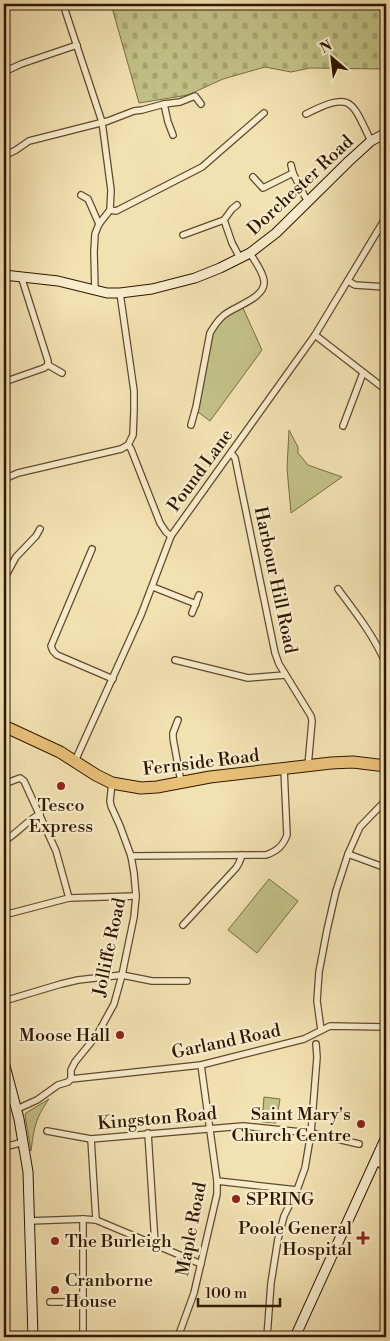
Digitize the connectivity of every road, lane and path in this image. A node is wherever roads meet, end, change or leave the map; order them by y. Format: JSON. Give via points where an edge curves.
{"nodes":[{"id":1,"x":63,"y":4,"type":"edge"},
{"id":2,"x":77,"y":46,"type":"junction"},
{"id":3,"x":4,"y":72,"type":"edge"},
{"id":4,"x":164,"y":104,"type":"junction"},
{"id":5,"x":201,"y":104,"type":"dead end"},
{"id":6,"x":264,"y":113,"type":"dead end"},
{"id":7,"x":306,"y":114,"type":"dead end"},
{"id":8,"x":102,"y":122,"type":"junction"},
{"id":9,"x":386,"y":132,"type":"edge"},
{"id":10,"x":173,"y":135,"type":"dead end"},
{"id":11,"x":371,"y":141,"type":"junction"},
{"id":12,"x":4,"y":156,"type":"edge"},
{"id":13,"x":291,"y":165,"type":"dead end"},
{"id":14,"x":293,"y":173,"type":"junction"},
{"id":15,"x":252,"y":177,"type":"dead end"},
{"id":16,"x":81,"y":195,"type":"dead end"},
{"id":17,"x":308,"y":201,"type":"junction"},
{"id":18,"x":237,"y":205,"type":"dead end"},
{"id":19,"x":110,"y":210,"type":"junction"},
{"id":20,"x":386,"y":217,"type":"edge"},
{"id":21,"x":224,"y":220,"type":"junction"},
{"id":22,"x":99,"y":224,"type":"junction"},
{"id":23,"x":183,"y":235,"type":"dead end"},
{"id":24,"x":250,"y":253,"type":"junction"},
{"id":25,"x":240,"y":258,"type":"junction"},
{"id":26,"x":4,"y":275,"type":"edge"},
{"id":27,"x":21,"y":276,"type":"junction"},
{"id":28,"x":348,"y":280,"type":"junction"},
{"id":29,"x":386,"y":286,"type":"edge"},
{"id":30,"x":95,"y":291,"type":"junction"},
{"id":31,"x":120,"y":293,"type":"junction"},
{"id":32,"x":315,"y":335,"type":"junction"},
{"id":33,"x":48,"y":365,"type":"junction"},
{"id":34,"x":364,"y":373,"type":"junction"},
{"id":35,"x":62,"y":374,"type":"dead end"},
{"id":36,"x":4,"y":382,"type":"edge"},
{"id":37,"x":386,"y":390,"type":"edge"},
{"id":38,"x":191,"y":425,"type":"dead end"},
{"id":39,"x":343,"y":426,"type":"dead end"},
{"id":40,"x":128,"y":445,"type":"junction"},
{"id":41,"x":232,"y":453,"type":"junction"},
{"id":42,"x":4,"y":479,"type":"edge"},
{"id":43,"x":40,"y":529,"type":"dead end"},
{"id":44,"x":172,"y":536,"type":"junction"},
{"id":45,"x":92,"y":548,"type":"dead end"},
{"id":46,"x":4,"y":579,"type":"edge"},
{"id":47,"x":153,"y":587,"type":"junction"},
{"id":48,"x":338,"y":589,"type":"dead end"},
{"id":49,"x":199,"y":595,"type":"dead end"},
{"id":50,"x":196,"y":604,"type":"junction"},
{"id":51,"x":192,"y":613,"type":"dead end"},
{"id":52,"x":175,"y":660,"type":"dead end"},
{"id":53,"x":386,"y":664,"type":"edge"},
{"id":54,"x":285,"y":675,"type":"junction"},
{"id":55,"x":113,"y":679,"type":"junction"},
{"id":56,"x":178,"y":720,"type":"dead end"},
{"id":57,"x":4,"y":726,"type":"edge"},
{"id":58,"x":75,"y":761,"type":"junction"},
{"id":59,"x":308,"y":766,"type":"junction"},
{"id":60,"x":386,"y":766,"type":"edge"},
{"id":61,"x":284,"y":769,"type":"junction"},
{"id":62,"x":180,"y":782,"type":"junction"},
{"id":63,"x":112,"y":783,"type":"junction"},
{"id":64,"x":4,"y":784,"type":"edge"},
{"id":65,"x":386,"y":800,"type":"edge"},
{"id":66,"x":40,"y":814,"type":"junction"},
{"id":67,"x":4,"y":841,"type":"edge"},
{"id":68,"x":348,"y":854,"type":"junction"},
{"id":69,"x":242,"y":855,"type":"junction"},
{"id":70,"x":131,"y":856,"type":"junction"},
{"id":71,"x":386,"y":868,"type":"edge"},
{"id":72,"x":136,"y":896,"type":"junction"},
{"id":73,"x":68,"y":898,"type":"junction"},
{"id":74,"x":4,"y":915,"type":"edge"},
{"id":75,"x":183,"y":925,"type":"dead end"},
{"id":76,"x":122,"y":975,"type":"junction"},
{"id":77,"x":187,"y":981,"type":"dead end"},
{"id":78,"x":4,"y":1001,"type":"edge"},
{"id":79,"x":386,"y":1027,"type":"edge"},
{"id":80,"x":321,"y":1030,"type":"junction"},
{"id":81,"x":316,"y":1044,"type":"dead end"},
{"id":82,"x":4,"y":1062,"type":"edge"},
{"id":83,"x":201,"y":1065,"type":"junction"},
{"id":84,"x":71,"y":1079,"type":"junction"},
{"id":85,"x":4,"y":1100,"type":"edge"},
{"id":86,"x":16,"y":1105,"type":"junction"},
{"id":87,"x":209,"y":1128,"type":"junction"},
{"id":88,"x":47,"y":1131,"type":"dead end"},
{"id":89,"x":148,"y":1133,"type":"junction"},
{"id":90,"x":311,"y":1133,"type":"junction"},
{"id":91,"x":386,"y":1137,"type":"edge"},
{"id":92,"x":91,"y":1139,"type":"junction"},
{"id":93,"x":24,"y":1142,"type":"junction"},
{"id":94,"x":359,"y":1144,"type":"dead end"},
{"id":95,"x":4,"y":1147,"type":"edge"},
{"id":96,"x":375,"y":1162,"type":"junction"},
{"id":97,"x":386,"y":1167,"type":"edge"},
{"id":98,"x":217,"y":1181,"type":"junction"},
{"id":99,"x":297,"y":1190,"type":"junction"},
{"id":100,"x":82,"y":1219,"type":"junction"},
{"id":101,"x":96,"y":1220,"type":"junction"},
{"id":102,"x":29,"y":1221,"type":"junction"},
{"id":103,"x":155,"y":1244,"type":"junction"},
{"id":104,"x":201,"y":1264,"type":"junction"},
{"id":105,"x":50,"y":1302,"type":"dead end"},
{"id":106,"x":83,"y":1302,"type":"junction"},
{"id":107,"x":33,"y":1337,"type":"edge"},
{"id":108,"x":83,"y":1337,"type":"edge"},
{"id":109,"x":178,"y":1337,"type":"edge"},
{"id":110,"x":266,"y":1337,"type":"edge"},
{"id":111,"x":295,"y":1337,"type":"edge"}],
"edges":[{"from":1,"to":2,"type":"street"},
{"from":2,"to":3,"type":"street"},
{"from":2,"to":8,"type":"street"},
{"from":4,"to":5,"type":"street","via":[[195,96]]},
{"from":4,"to":8,"type":"street"},
{"from":4,"to":10,"type":"street"},
{"from":6,"to":19,"type":"street","via":[[202,167],[116,211]]},
{"from":7,"to":11,"type":"street","via":[[316,105],[335,102],[352,105]]},
{"from":8,"to":12,"type":"street","via":[[29,141]]},
{"from":8,"to":19,"type":"street","via":[[111,190]]},
{"from":9,"to":11,"type":"main road","name":"Dorchester Road"},
{"from":11,"to":17,"type":"main road","name":"Dorchester Road"},
{"from":13,"to":14,"type":"street"},
{"from":14,"to":15,"type":"street","via":[[263,188]]},
{"from":14,"to":17,"type":"street"},
{"from":16,"to":22,"type":"street","via":[[88,199]]},
{"from":17,"to":24,"type":"main road","name":"Dorchester Road"},
{"from":18,"to":21,"type":"street"},
{"from":19,"to":22,"type":"street"},
{"from":20,"to":28,"type":"street","name":"Pound Lane"},
{"from":21,"to":23,"type":"street"},
{"from":21,"to":25,"type":"street"},
{"from":22,"to":30,"type":"street","via":[[95,234]]},
{"from":24,"to":25,"type":"main road","name":"Dorchester Road"},
{"from":24,"to":38,"type":"street","via":[[263,276],[263,289],[257,296],[226,313],[210,333]]},
{"from":25,"to":31,"type":"main road","name":"Dorchester Road","via":[[195,278]]},
{"from":26,"to":27,"type":"main road","name":"Dorchester Road"},
{"from":27,"to":30,"type":"main road","name":"Dorchester Road"},
{"from":27,"to":33,"type":"street"},
{"from":28,"to":29,"type":"street","via":[[355,284]]},
{"from":28,"to":32,"type":"street","name":"Pound Lane"},
{"from":30,"to":31,"type":"main road","name":"Dorchester Road"},
{"from":31,"to":40,"type":"street","via":[[134,391],[132,435]]},
{"from":32,"to":34,"type":"street"},
{"from":32,"to":41,"type":"street","name":"Pound Lane"},
{"from":33,"to":35,"type":"street"},
{"from":33,"to":36,"type":"street"},
{"from":34,"to":37,"type":"street"},
{"from":34,"to":39,"type":"street"},
{"from":40,"to":42,"type":"street"},
{"from":40,"to":44,"type":"street","via":[[160,523]]},
{"from":41,"to":44,"type":"street","name":"Pound Lane"},
{"from":41,"to":54,"type":"street","name":"Harbour Hill Road","via":[[276,653]]},
{"from":43,"to":46,"type":"street","via":[[16,557]]},
{"from":44,"to":47,"type":"street","name":"Pound Lane"},
{"from":45,"to":55,"type":"street","via":[[51,646],[57,654]]},
{"from":47,"to":50,"type":"street"},
{"from":47,"to":55,"type":"street","name":"Pound Lane"},
{"from":48,"to":53,"type":"street","via":[[359,616]]},
{"from":49,"to":50,"type":"street"},
{"from":50,"to":51,"type":"street"},
{"from":52,"to":54,"type":"street","via":[[248,678]]},
{"from":54,"to":59,"type":"street","name":"Harbour Hill Road","via":[[311,716]]},
{"from":55,"to":58,"type":"street","name":"Pound Lane"},
{"from":56,"to":62,"type":"street","via":[[173,738]]},
{"from":57,"to":58,"type":"highway","name":"Fernside Road"},
{"from":58,"to":63,"type":"highway","name":"Fernside Road"},
{"from":59,"to":60,"type":"highway","name":"Fernside Road","via":[[353,762]]},
{"from":59,"to":61,"type":"highway","name":"Fernside Road"},
{"from":61,"to":62,"type":"highway","name":"Fernside Road"},
{"from":61,"to":69,"type":"street","via":[[287,835],[284,843],[273,853]]},
{"from":62,"to":63,"type":"highway","name":"Fernside Road","via":[[157,788]]},
{"from":63,"to":70,"type":"street","name":"Jolliffe Road","via":[[111,806]]},
{"from":64,"to":66,"type":"street","via":[[23,779]]},
{"from":65,"to":68,"type":"street","via":[[360,827]]},
{"from":66,"to":67,"type":"street"},
{"from":66,"to":73,"type":"street","via":[[56,851]]},
{"from":68,"to":71,"type":"street"},
{"from":68,"to":80,"type":"street","via":[[336,891],[320,964],[317,1001]]},
{"from":69,"to":70,"type":"street"},
{"from":69,"to":75,"type":"street","via":[[236,868]]},
{"from":70,"to":72,"type":"street","name":"Jolliffe Road"},
{"from":72,"to":73,"type":"street"},
{"from":72,"to":76,"type":"street","name":"Jolliffe Road"},
{"from":73,"to":74,"type":"street"},
{"from":76,"to":77,"type":"street","via":[[152,981]]},
{"from":76,"to":78,"type":"street","via":[[78,980]]},
{"from":76,"to":84,"type":"street","name":"Jolliffe Road","via":[[108,1017],[75,1062]]},
{"from":79,"to":80,"type":"street","name":"Garland Road","via":[[330,1026]]},
{"from":80,"to":83,"type":"street","name":"Garland Road","via":[[296,1041]]},
{"from":81,"to":90,"type":"street"},
{"from":82,"to":86,"type":"main road"},
{"from":83,"to":84,"type":"street","name":"Garland Road"},
{"from":83,"to":87,"type":"street","name":"Maple Road"},
{"from":84,"to":86,"type":"street","name":"Garland Road","via":[[37,1100]]},
{"from":85,"to":86,"type":"street"},
{"from":86,"to":93,"type":"main road"},
{"from":87,"to":89,"type":"street","name":"Kingston Road"},
{"from":87,"to":90,"type":"street","name":"Kingston Road","via":[[243,1126]]},
{"from":87,"to":98,"type":"street","name":"Maple Road"},
{"from":88,"to":92,"type":"street","name":"Kingston Road"},
{"from":89,"to":92,"type":"street","name":"Kingston Road"},
{"from":89,"to":103,"type":"street"},
{"from":90,"to":94,"type":"street","name":"Kingston Road"},
{"from":90,"to":99,"type":"street","via":[[305,1168]]},
{"from":91,"to":96,"type":"main road"},
{"from":92,"to":101,"type":"street"},
{"from":93,"to":95,"type":"street"},
{"from":93,"to":102,"type":"main road"},
{"from":96,"to":97,"type":"street"},
{"from":96,"to":111,"type":"main road"},
{"from":98,"to":99,"type":"street"},
{"from":98,"to":104,"type":"street","name":"Maple Road"},
{"from":99,"to":110,"type":"street","via":[[284,1216],[278,1239]]},
{"from":100,"to":101,"type":"street"},
{"from":100,"to":102,"type":"street"},
{"from":100,"to":106,"type":"street"},
{"from":101,"to":103,"type":"street"},
{"from":102,"to":107,"type":"main road"},
{"from":103,"to":104,"type":"street"},
{"from":104,"to":109,"type":"street","name":"Maple Road"},
{"from":105,"to":106,"type":"street"},
{"from":106,"to":108,"type":"street"}]}
